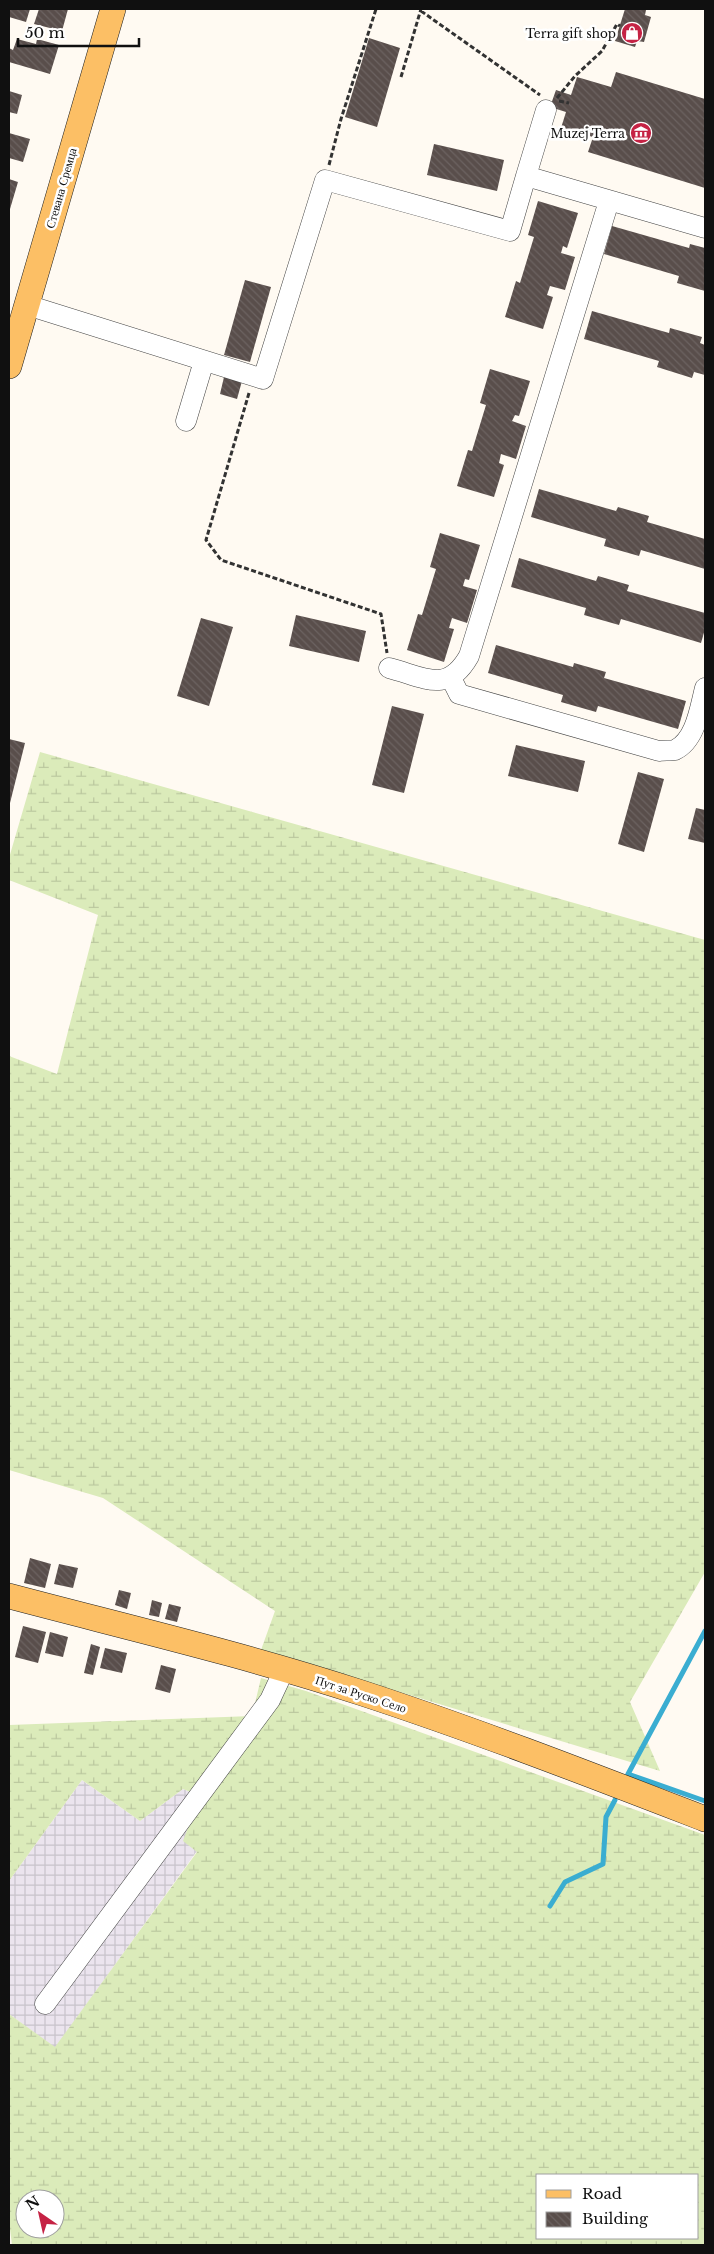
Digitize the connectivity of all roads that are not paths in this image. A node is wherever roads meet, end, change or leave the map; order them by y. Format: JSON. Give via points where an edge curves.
{"nodes":[{"id":1,"x":113,"y":9,"type":"edge"},
{"id":2,"x":550,"y":105,"type":"road end"},
{"id":3,"x":526,"y":176,"type":"junction"},
{"id":4,"x":609,"y":201,"type":"junction"},
{"id":5,"x":705,"y":228,"type":"edge"},
{"id":6,"x":26,"y":305,"type":"junction"},
{"id":7,"x":204,"y":361,"type":"junction"},
{"id":8,"x":9,"y":366,"type":"edge"},
{"id":9,"x":186,"y":420,"type":"dead end"},
{"id":10,"x":389,"y":668,"type":"road end"},
{"id":11,"x":450,"y":678,"type":"junction"},
{"id":12,"x":705,"y":688,"type":"edge"},
{"id":13,"x":9,"y":1596,"type":"edge"},
{"id":14,"x":284,"y":1670,"type":"junction"},
{"id":15,"x":705,"y":1819,"type":"edge"},
{"id":16,"x":45,"y":2004,"type":"dead end"}],
"edges":[{"from":1,"to":6,"type":"main road","name":"Стевана Сремца"},
{"from":2,"to":3,"type":"lane"},
{"from":3,"to":4,"type":"lane"},
{"from":3,"to":7,"type":"lane","via":[[510,232],[325,180],[263,379]]},
{"from":4,"to":5,"type":"lane"},
{"from":4,"to":11,"type":"lane","via":[[469,656],[458,673]]},
{"from":6,"to":7,"type":"lane"},
{"from":6,"to":8,"type":"main road","name":"Стевана Сремца"},
{"from":7,"to":9,"type":"lane"},
{"from":10,"to":11,"type":"lane","via":[[434,680]]},
{"from":11,"to":12,"type":"lane","via":[[459,694],[659,751],[675,750],[688,737],[695,725]]},
{"from":13,"to":14,"type":"main road","name":"Пут за Руско Село"},
{"from":14,"to":15,"type":"main road","name":"Пут за Руско Село","via":[[361,1692],[478,1733]]},
{"from":14,"to":16,"type":"lane","via":[[270,1700]]}]}
